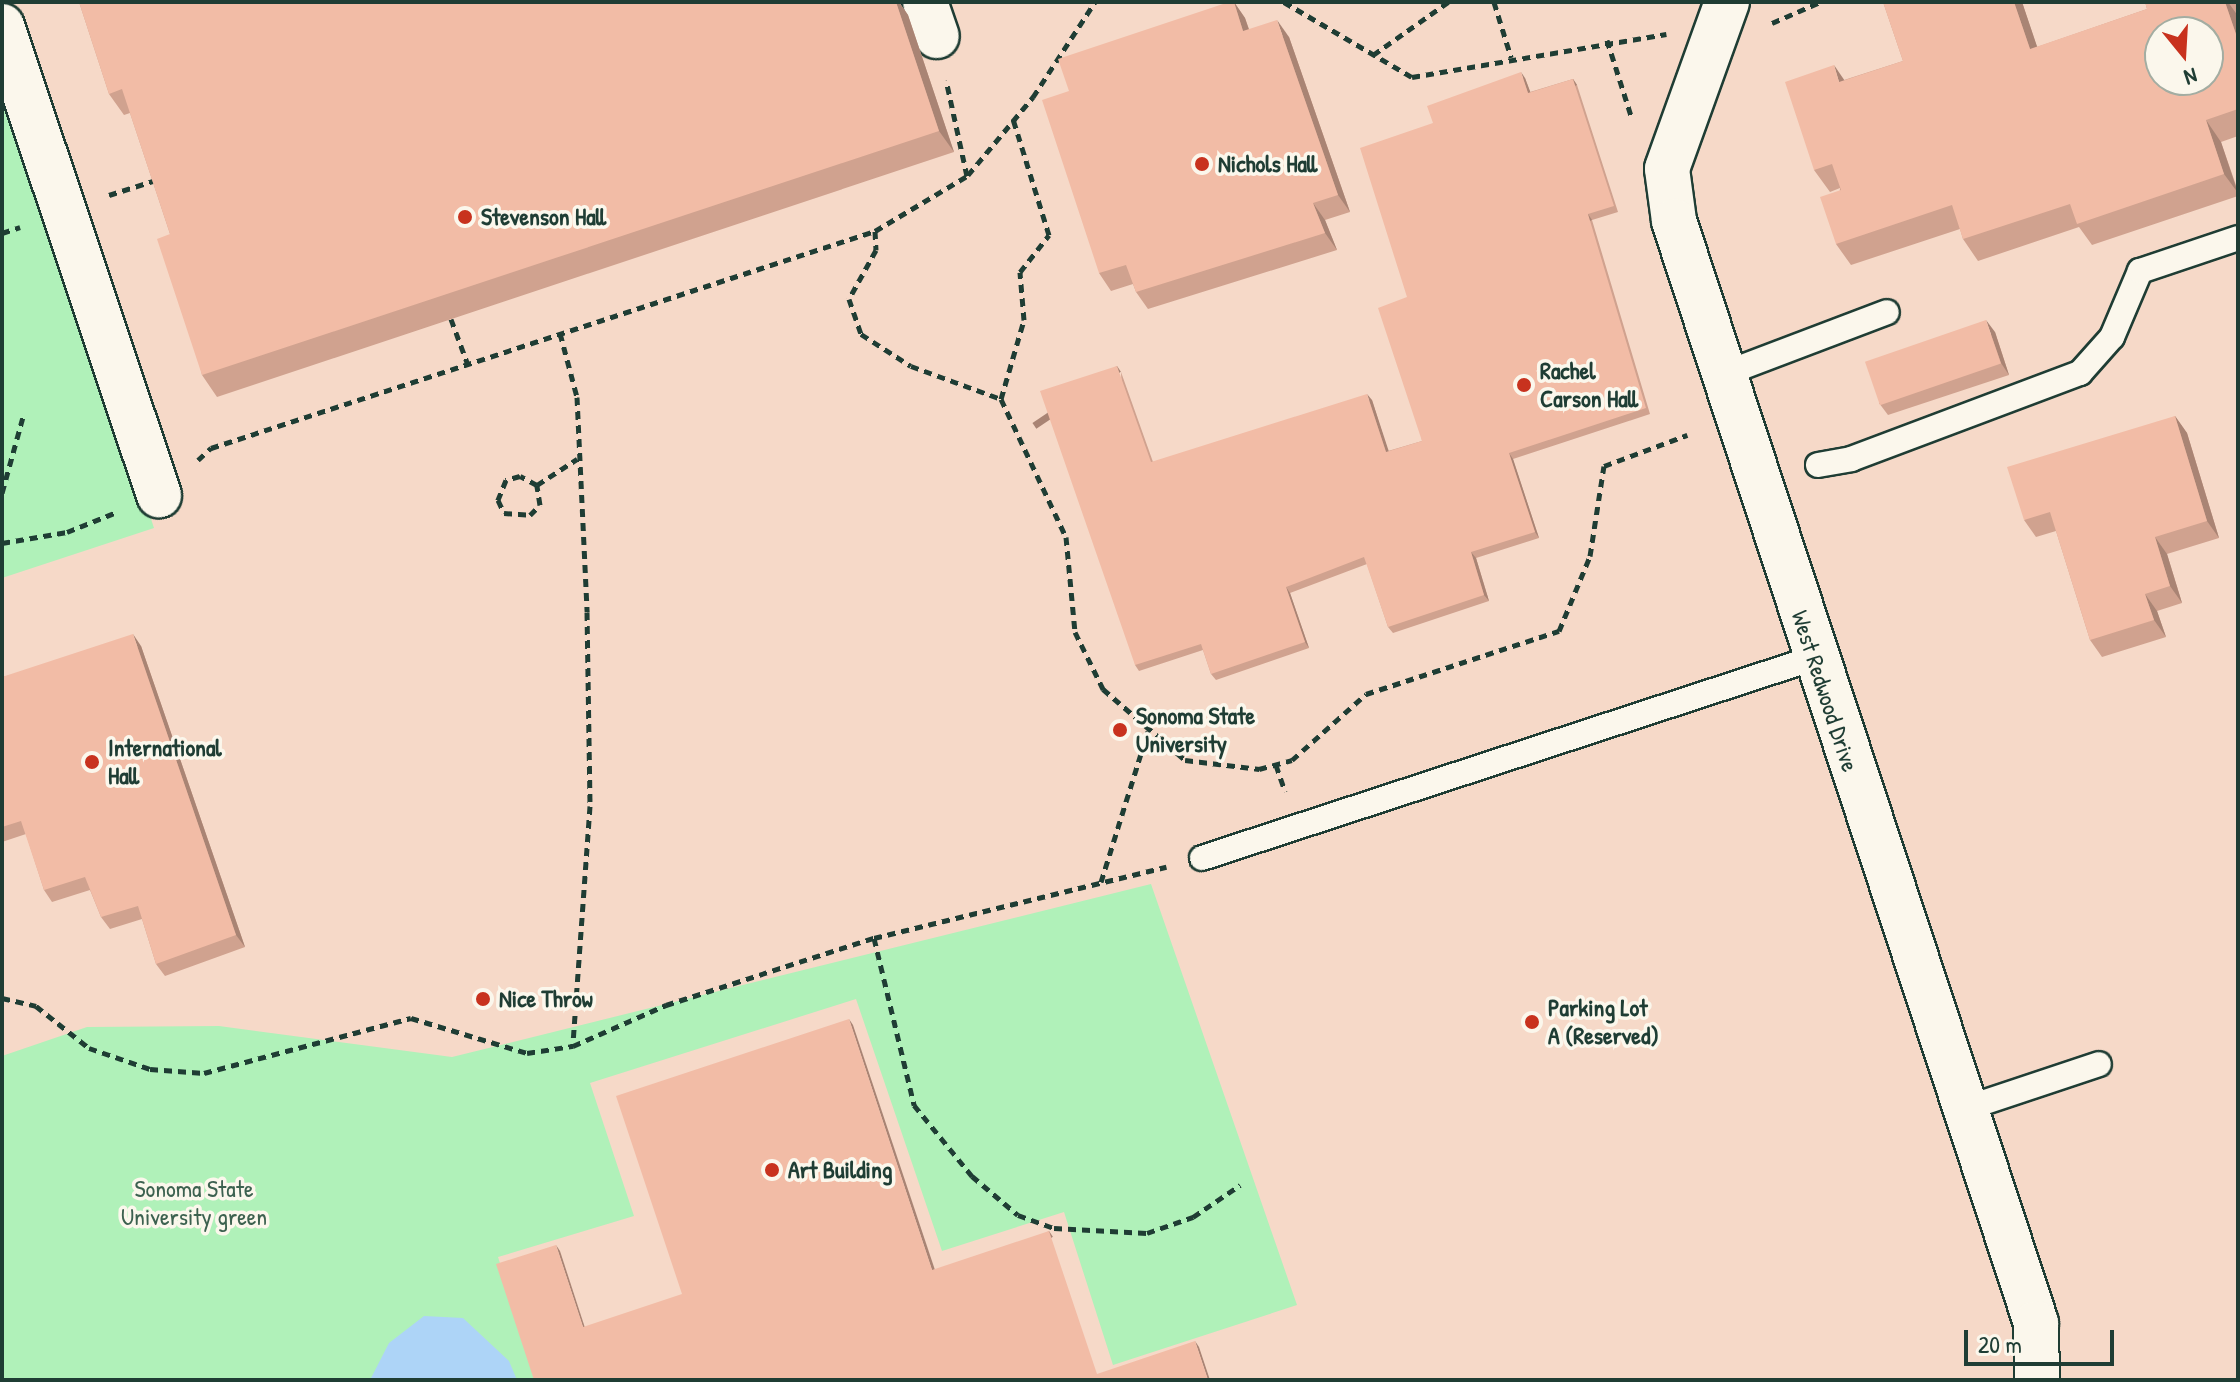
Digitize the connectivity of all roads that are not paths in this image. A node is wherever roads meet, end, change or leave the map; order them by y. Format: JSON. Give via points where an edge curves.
{"nodes":[{"id":1,"x":1722,"y":16,"type":"edge"},
{"id":2,"x":2,"y":26,"type":"edge"},
{"id":3,"x":2238,"y":238,"type":"edge"},
{"id":4,"x":1887,"y":312,"type":"dead end"},
{"id":5,"x":1724,"y":374,"type":"junction"},
{"id":6,"x":1818,"y":465,"type":"dead end"},
{"id":7,"x":159,"y":495,"type":"road end"},
{"id":8,"x":1814,"y":658,"type":"junction"},
{"id":9,"x":1202,"y":858,"type":"road end"},
{"id":10,"x":2099,"y":1064,"type":"dead end"},
{"id":11,"x":1964,"y":1109,"type":"junction"},
{"id":12,"x":2037,"y":1380,"type":"edge"}],
"edges":[{"from":1,"to":5,"type":"street","name":"West Redwood Drive","via":[[1667,169],[1674,221]]},
{"from":2,"to":7,"type":"street"},
{"from":3,"to":6,"type":"lane","via":[[2140,271],[2112,337],[2080,373],[1851,459]]},
{"from":4,"to":5,"type":"lane"},
{"from":5,"to":8,"type":"street","name":"West Redwood Drive"},
{"from":8,"to":9,"type":"lane"},
{"from":8,"to":11,"type":"street","name":"West Redwood Drive"},
{"from":10,"to":11,"type":"lane"},
{"from":11,"to":12,"type":"street","name":"West Redwood Drive","via":[[2036,1323]]}]}
